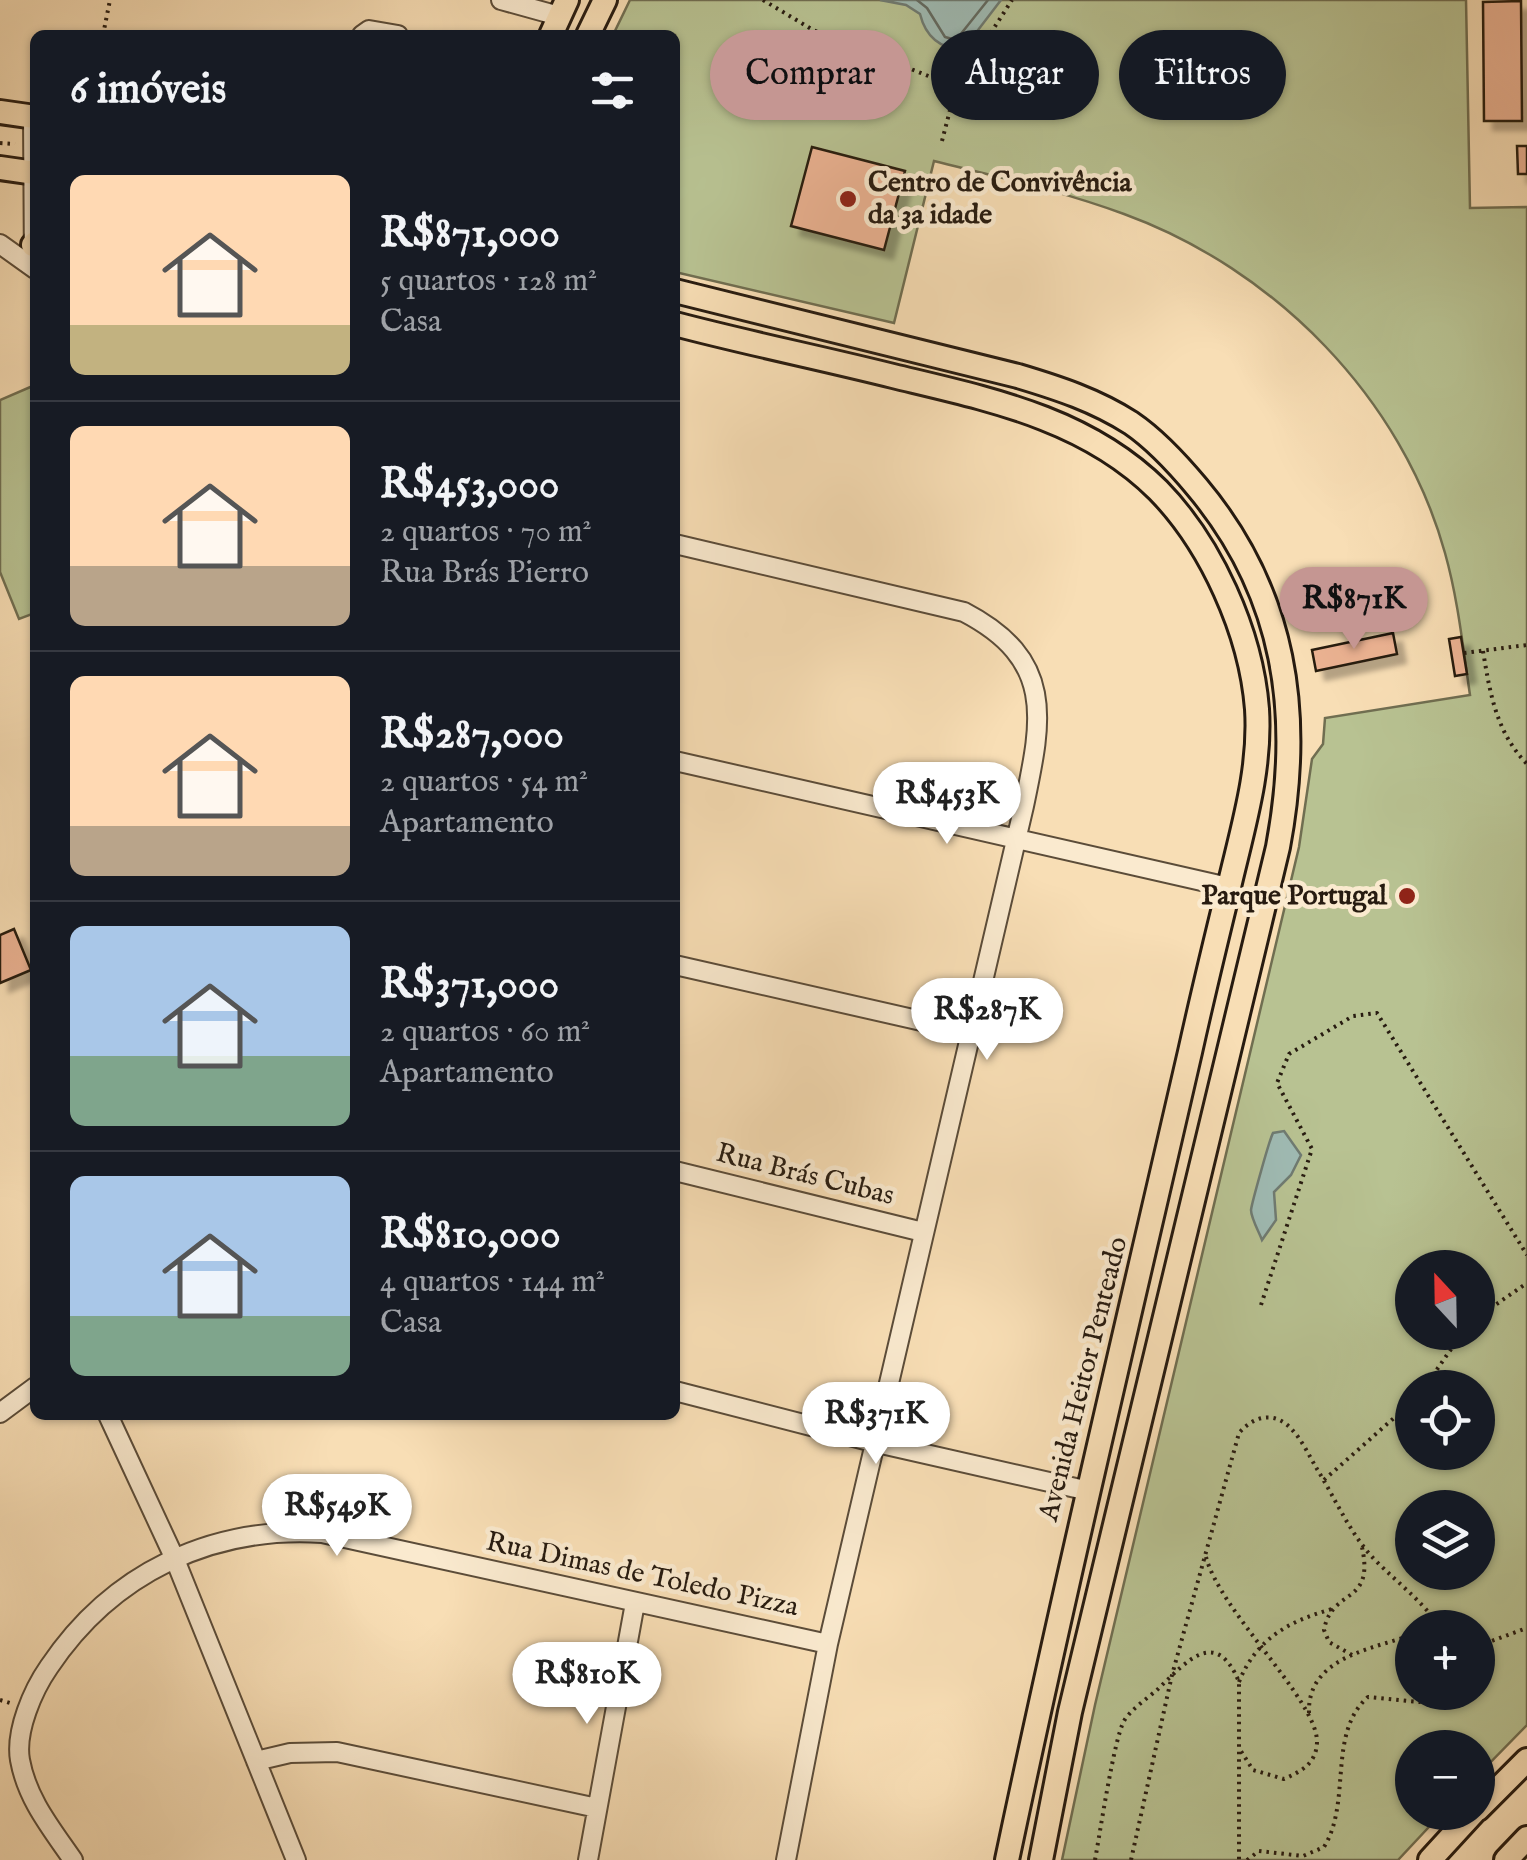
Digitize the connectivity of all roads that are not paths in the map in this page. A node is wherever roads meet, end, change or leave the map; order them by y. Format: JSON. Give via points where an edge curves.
{"nodes":[{"id":1,"x":502,"y":0,"type":"edge"},
{"id":2,"x":605,"y":0,"type":"edge"},
{"id":3,"x":559,"y":17,"type":"edge"},
{"id":4,"x":590,"y":30,"type":"edge"},
{"id":5,"x":0,"y":112,"type":"edge"},
{"id":6,"x":30,"y":116,"type":"edge"},
{"id":7,"x":0,"y":168,"type":"edge"},
{"id":8,"x":30,"y":173,"type":"edge"},
{"id":9,"x":0,"y":244,"type":"edge"},
{"id":10,"x":30,"y":255,"type":"edge"},
{"id":11,"x":680,"y":292,"type":"edge"},
{"id":12,"x":680,"y":325,"type":"edge"},
{"id":13,"x":680,"y":545,"type":"edge"},
{"id":14,"x":680,"y":762,"type":"edge"},
{"id":15,"x":1016,"y":838,"type":"junction"},
{"id":16,"x":1228,"y":887,"type":"junction"},
{"id":17,"x":680,"y":966,"type":"edge"},
{"id":18,"x":970,"y":1032,"type":"junction"},
{"id":19,"x":680,"y":1172,"type":"edge"},
{"id":20,"x":922,"y":1232,"type":"junction"},
{"id":21,"x":30,"y":1391,"type":"edge"},
{"id":22,"x":680,"y":1392,"type":"edge"},
{"id":23,"x":0,"y":1413,"type":"edge"},
{"id":24,"x":110,"y":1420,"type":"edge"},
{"id":25,"x":876,"y":1443,"type":"junction"},
{"id":26,"x":1090,"y":1491,"type":"junction"},
{"id":27,"x":174,"y":1556,"type":"junction"},
{"id":28,"x":634,"y":1602,"type":"junction"},
{"id":29,"x":828,"y":1644,"type":"junction"},
{"id":30,"x":1527,"y":1760,"type":"edge"},
{"id":31,"x":256,"y":1761,"type":"junction"},
{"id":32,"x":1495,"y":1792,"type":"edge"},
{"id":33,"x":596,"y":1808,"type":"junction"},
{"id":34,"x":1458,"y":1830,"type":"edge"},
{"id":35,"x":1527,"y":1838,"type":"edge"},
{"id":36,"x":73,"y":1860,"type":"edge"},
{"id":37,"x":296,"y":1860,"type":"edge"},
{"id":38,"x":588,"y":1860,"type":"edge"},
{"id":39,"x":786,"y":1860,"type":"edge"},
{"id":40,"x":1007,"y":1860,"type":"edge"},
{"id":41,"x":1041,"y":1860,"type":"edge"},
{"id":42,"x":1430,"y":1860,"type":"edge"},
{"id":43,"x":1506,"y":1860,"type":"edge"}],
"edges":[{"from":1,"to":3,"type":"street"},
{"from":2,"to":4,"type":"main road"},
{"from":5,"to":6,"type":"main road"},
{"from":7,"to":8,"type":"main road"},
{"from":9,"to":10,"type":"street"},
{"from":11,"to":41,"type":"main road","via":[[1074,392],[1132,424],[1215,509],[1241,548],[1280,646],[1291,754],[1278,847],[1070,1712]]},
{"from":12,"to":16,"type":"main road","name":"Avenida Heitor Penteado","via":[[1045,417],[1085,435],[1158,490],[1206,554],[1229,602],[1257,704],[1251,795]]},
{"from":13,"to":15,"type":"street","via":[[964,612],[1001,636],[1021,659],[1040,704]]},
{"from":14,"to":15,"type":"street"},
{"from":15,"to":16,"type":"street"},
{"from":15,"to":18,"type":"street"},
{"from":16,"to":26,"type":"main road","name":"Avenida Heitor Penteado"},
{"from":17,"to":18,"type":"street"},
{"from":18,"to":20,"type":"street"},
{"from":19,"to":20,"type":"street","name":"Rua Brás Cubas"},
{"from":20,"to":25,"type":"street"},
{"from":21,"to":23,"type":"street"},
{"from":22,"to":25,"type":"street"},
{"from":24,"to":27,"type":"street"},
{"from":25,"to":26,"type":"street"},
{"from":25,"to":29,"type":"street"},
{"from":26,"to":40,"type":"main road","name":"Avenida Heitor Penteado"},
{"from":27,"to":28,"type":"street","name":"Rua Dimas de Toledo Pizza","via":[[280,1530],[322,1532]]},
{"from":27,"to":31,"type":"street"},
{"from":27,"to":36,"type":"street","name":"Rua Dimas de Toledo Pizza","via":[[90,1613],[36,1686],[19,1756],[32,1800]]},
{"from":28,"to":29,"type":"street","name":"Rua Dimas de Toledo Pizza"},
{"from":28,"to":33,"type":"street"},
{"from":29,"to":39,"type":"street"},
{"from":30,"to":32,"type":"main road"},
{"from":31,"to":33,"type":"street","via":[[337,1752]]},
{"from":31,"to":37,"type":"street"},
{"from":33,"to":38,"type":"street"},
{"from":34,"to":42,"type":"main road"},
{"from":35,"to":43,"type":"main road"}]}
